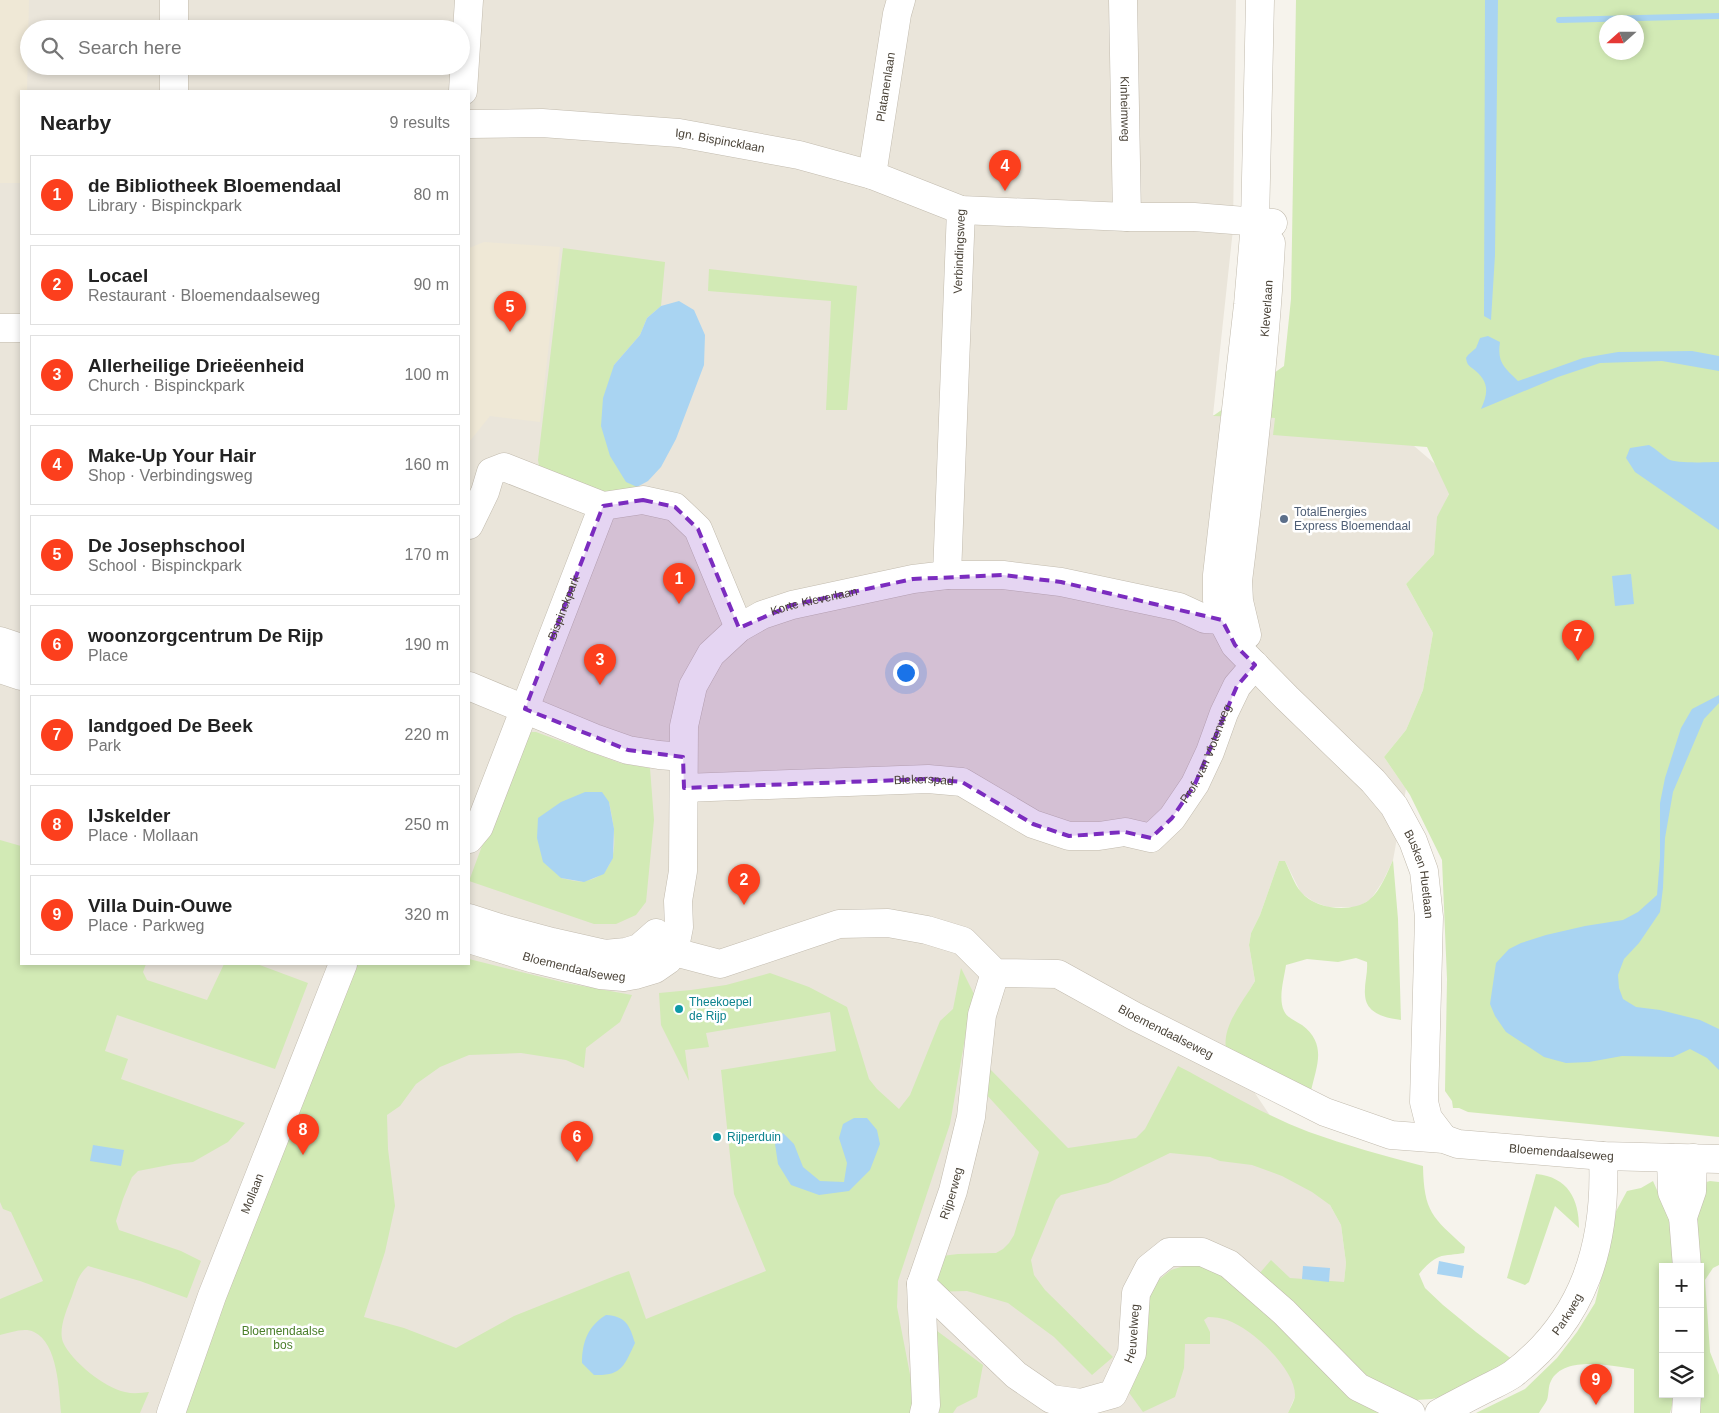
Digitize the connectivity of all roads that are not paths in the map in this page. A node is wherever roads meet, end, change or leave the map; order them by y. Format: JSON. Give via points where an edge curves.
{"nodes":[{"id":1,"x":174,"y":0,"type":"edge"},
{"id":2,"x":469,"y":0,"type":"edge"},
{"id":3,"x":901,"y":0,"type":"edge"},
{"id":4,"x":1123,"y":0,"type":"edge"},
{"id":5,"x":1260,"y":0,"type":"edge"},
{"id":6,"x":1276,"y":0,"type":"edge"},
{"id":7,"x":174,"y":20,"type":"edge"},
{"id":8,"x":467,"y":20,"type":"edge"},
{"id":9,"x":174,"y":75,"type":"edge"},
{"id":10,"x":463,"y":75,"type":"edge"},
{"id":11,"x":174,"y":90,"type":"edge"},
{"id":12,"x":462,"y":90,"type":"edge"},
{"id":13,"x":470,"y":124,"type":"edge"},
{"id":14,"x":872,"y":175,"type":"junction"},
{"id":15,"x":962,"y":210,"type":"junction"},
{"id":16,"x":1127,"y":218,"type":"junction"},
{"id":17,"x":1264,"y":223,"type":"junction"},
{"id":18,"x":0,"y":328,"type":"edge"},
{"id":19,"x":20,"y":328,"type":"edge"},
{"id":20,"x":603,"y":506,"type":"junction"},
{"id":21,"x":470,"y":523,"type":"edge"},
{"id":22,"x":947,"y":575,"type":"junction"},
{"id":23,"x":1230,"y":609,"type":"junction"},
{"id":24,"x":739,"y":628,"type":"junction"},
{"id":25,"x":0,"y":641,"type":"edge"},
{"id":26,"x":20,"y":648,"type":"edge"},
{"id":27,"x":1255,"y":665,"type":"junction"},
{"id":28,"x":0,"y":669,"type":"edge"},
{"id":29,"x":20,"y":676,"type":"edge"},
{"id":30,"x":470,"y":686,"type":"edge"},
{"id":31,"x":525,"y":709,"type":"junction"},
{"id":32,"x":683,"y":757,"type":"junction"},
{"id":33,"x":684,"y":788,"type":"junction"},
{"id":34,"x":470,"y":838,"type":"edge"},
{"id":35,"x":1151,"y":838,"type":"joint"},
{"id":36,"x":678,"y":901,"type":"junction"},
{"id":37,"x":470,"y":918,"type":"edge"},
{"id":38,"x":470,"y":939,"type":"edge"},
{"id":39,"x":644,"y":944,"type":"junction"},
{"id":40,"x":674,"y":952,"type":"junction"},
{"id":41,"x":343,"y":968,"type":"edge"},
{"id":42,"x":995,"y":973,"type":"junction"},
{"id":43,"x":1444,"y":1139,"type":"junction"},
{"id":44,"x":1603,"y":1156,"type":"junction"},
{"id":45,"x":1694,"y":1158,"type":"edge"},
{"id":46,"x":1687,"y":1263,"type":"edge"},
{"id":47,"x":921,"y":1284,"type":"junction"},
{"id":48,"x":1687,"y":1398,"type":"edge"},
{"id":49,"x":172,"y":1413,"type":"edge"},
{"id":50,"x":924,"y":1413,"type":"edge"},
{"id":51,"x":1411,"y":1413,"type":"edge"},
{"id":52,"x":1439,"y":1413,"type":"edge"},
{"id":53,"x":1686,"y":1413,"type":"edge"}],
"edges":[{"from":1,"to":7,"type":"street"},
{"from":2,"to":8,"type":"street"},
{"from":3,"to":14,"type":"street","name":"Platanenlaan"},
{"from":4,"to":16,"type":"street","name":"Kinheimweg"},
{"from":5,"to":17,"type":"street","name":"Kleverlaan"},
{"from":6,"to":17,"type":"street","name":"Kleverlaan"},
{"from":9,"to":11,"type":"street"},
{"from":10,"to":12,"type":"street"},
{"from":13,"to":14,"type":"street","name":"Ign. Bispincklaan","via":[[542,123],[668,132],[798,155]]},
{"from":14,"to":15,"type":"street","name":"Ign. Bispincklaan"},
{"from":15,"to":16,"type":"street","name":"Verbindingsweg"},
{"from":15,"to":22,"type":"street","name":"Verbindingsweg"},
{"from":16,"to":17,"type":"street","name":"Verbindingsweg","via":[[1194,217]]},
{"from":17,"to":23,"type":"street","name":"Kleverlaan","via":[[1268,306],[1238,581]]},
{"from":18,"to":19,"type":"street"},
{"from":20,"to":21,"type":"street","via":[[504,467],[491,472]]},
{"from":20,"to":24,"type":"street","via":[[643,500],[675,507],[698,528]]},
{"from":20,"to":31,"type":"street","name":"Bispinckpark"},
{"from":22,"to":23,"type":"street","name":"Korte Kleverlaan","via":[[1003,575],[1061,582],[1179,607],[1205,618]]},
{"from":22,"to":24,"type":"street","name":"Korte Kleverlaan","via":[[913,579],[792,605],[762,615]]},
{"from":23,"to":27,"type":"street","name":"Busken Huetlaan","via":[[1235,645]]},
{"from":24,"to":32,"type":"street","name":"Korte Kleverlaan","via":[[711,654],[694,686],[684,726]]},
{"from":25,"to":26,"type":"street"},
{"from":27,"to":35,"type":"street","name":"Prof. van Vlotenweg","via":[[1237,686],[1195,784],[1172,818]]},
{"from":27,"to":43,"type":"street","name":"Busken Huetlaan","via":[[1373,781],[1394,806],[1413,841],[1424,871],[1430,917],[1424,1102],[1428,1118]]},
{"from":28,"to":29,"type":"street"},
{"from":30,"to":31,"type":"street"},
{"from":31,"to":32,"type":"street","via":[[628,750]]},
{"from":31,"to":34,"type":"street","name":"Bispinckpark","via":[[479,827]]},
{"from":32,"to":33,"type":"street","name":"Korte Kleverlaan"},
{"from":33,"to":35,"type":"street","name":"Blekerspad","via":[[928,779],[962,782],[1032,824],[1069,836],[1125,832]]},
{"from":33,"to":36,"type":"street","name":"Korte Kleverlaan","via":[[683,871]]},
{"from":36,"to":39,"type":"street","name":"Korte Kleverlaan","via":[[660,930]]},
{"from":36,"to":40,"type":"street","name":"Korte Kleverlaan","via":[[679,927]]},
{"from":37,"to":39,"type":"street","name":"Bloemendaalseweg","via":[[605,954],[633,950]]},
{"from":38,"to":40,"type":"street","name":"Bloemendaalseweg","via":[[534,959],[600,975],[624,977],[655,969]]},
{"from":39,"to":40,"type":"street"},
{"from":40,"to":42,"type":"street","via":[[720,964],[839,924],[888,923],[963,941]]},
{"from":41,"to":49,"type":"street","name":"Mollaan","via":[[212,1296]]},
{"from":42,"to":43,"type":"street","name":"Bloemendaalseweg","via":[[1058,974],[1325,1112],[1392,1135]]},
{"from":42,"to":47,"type":"street","name":"Rijperweg","via":[[982,1015],[971,1117],[953,1191]]},
{"from":43,"to":44,"type":"street","name":"Bloemendaalseweg","via":[[1458,1144]]},
{"from":44,"to":45,"type":"street","name":"Bloemendaalseweg"},
{"from":44,"to":52,"type":"street","name":"Parkweg","via":[[1600,1225],[1593,1262],[1561,1327],[1511,1375]]},
{"from":45,"to":46,"type":"street","name":"Bloemendaalseweg","via":[[1672,1192],[1683,1217]]},
{"from":47,"to":50,"type":"street","name":"Rijperweg"},
{"from":47,"to":51,"type":"street","name":"Heuvelweg","via":[[1016,1375],[1051,1399],[1081,1403],[1113,1394],[1132,1354],[1136,1293],[1149,1268],[1169,1252],[1202,1252],[1236,1270],[1284,1312],[1358,1386]]},
{"from":48,"to":53,"type":"street"}]}
